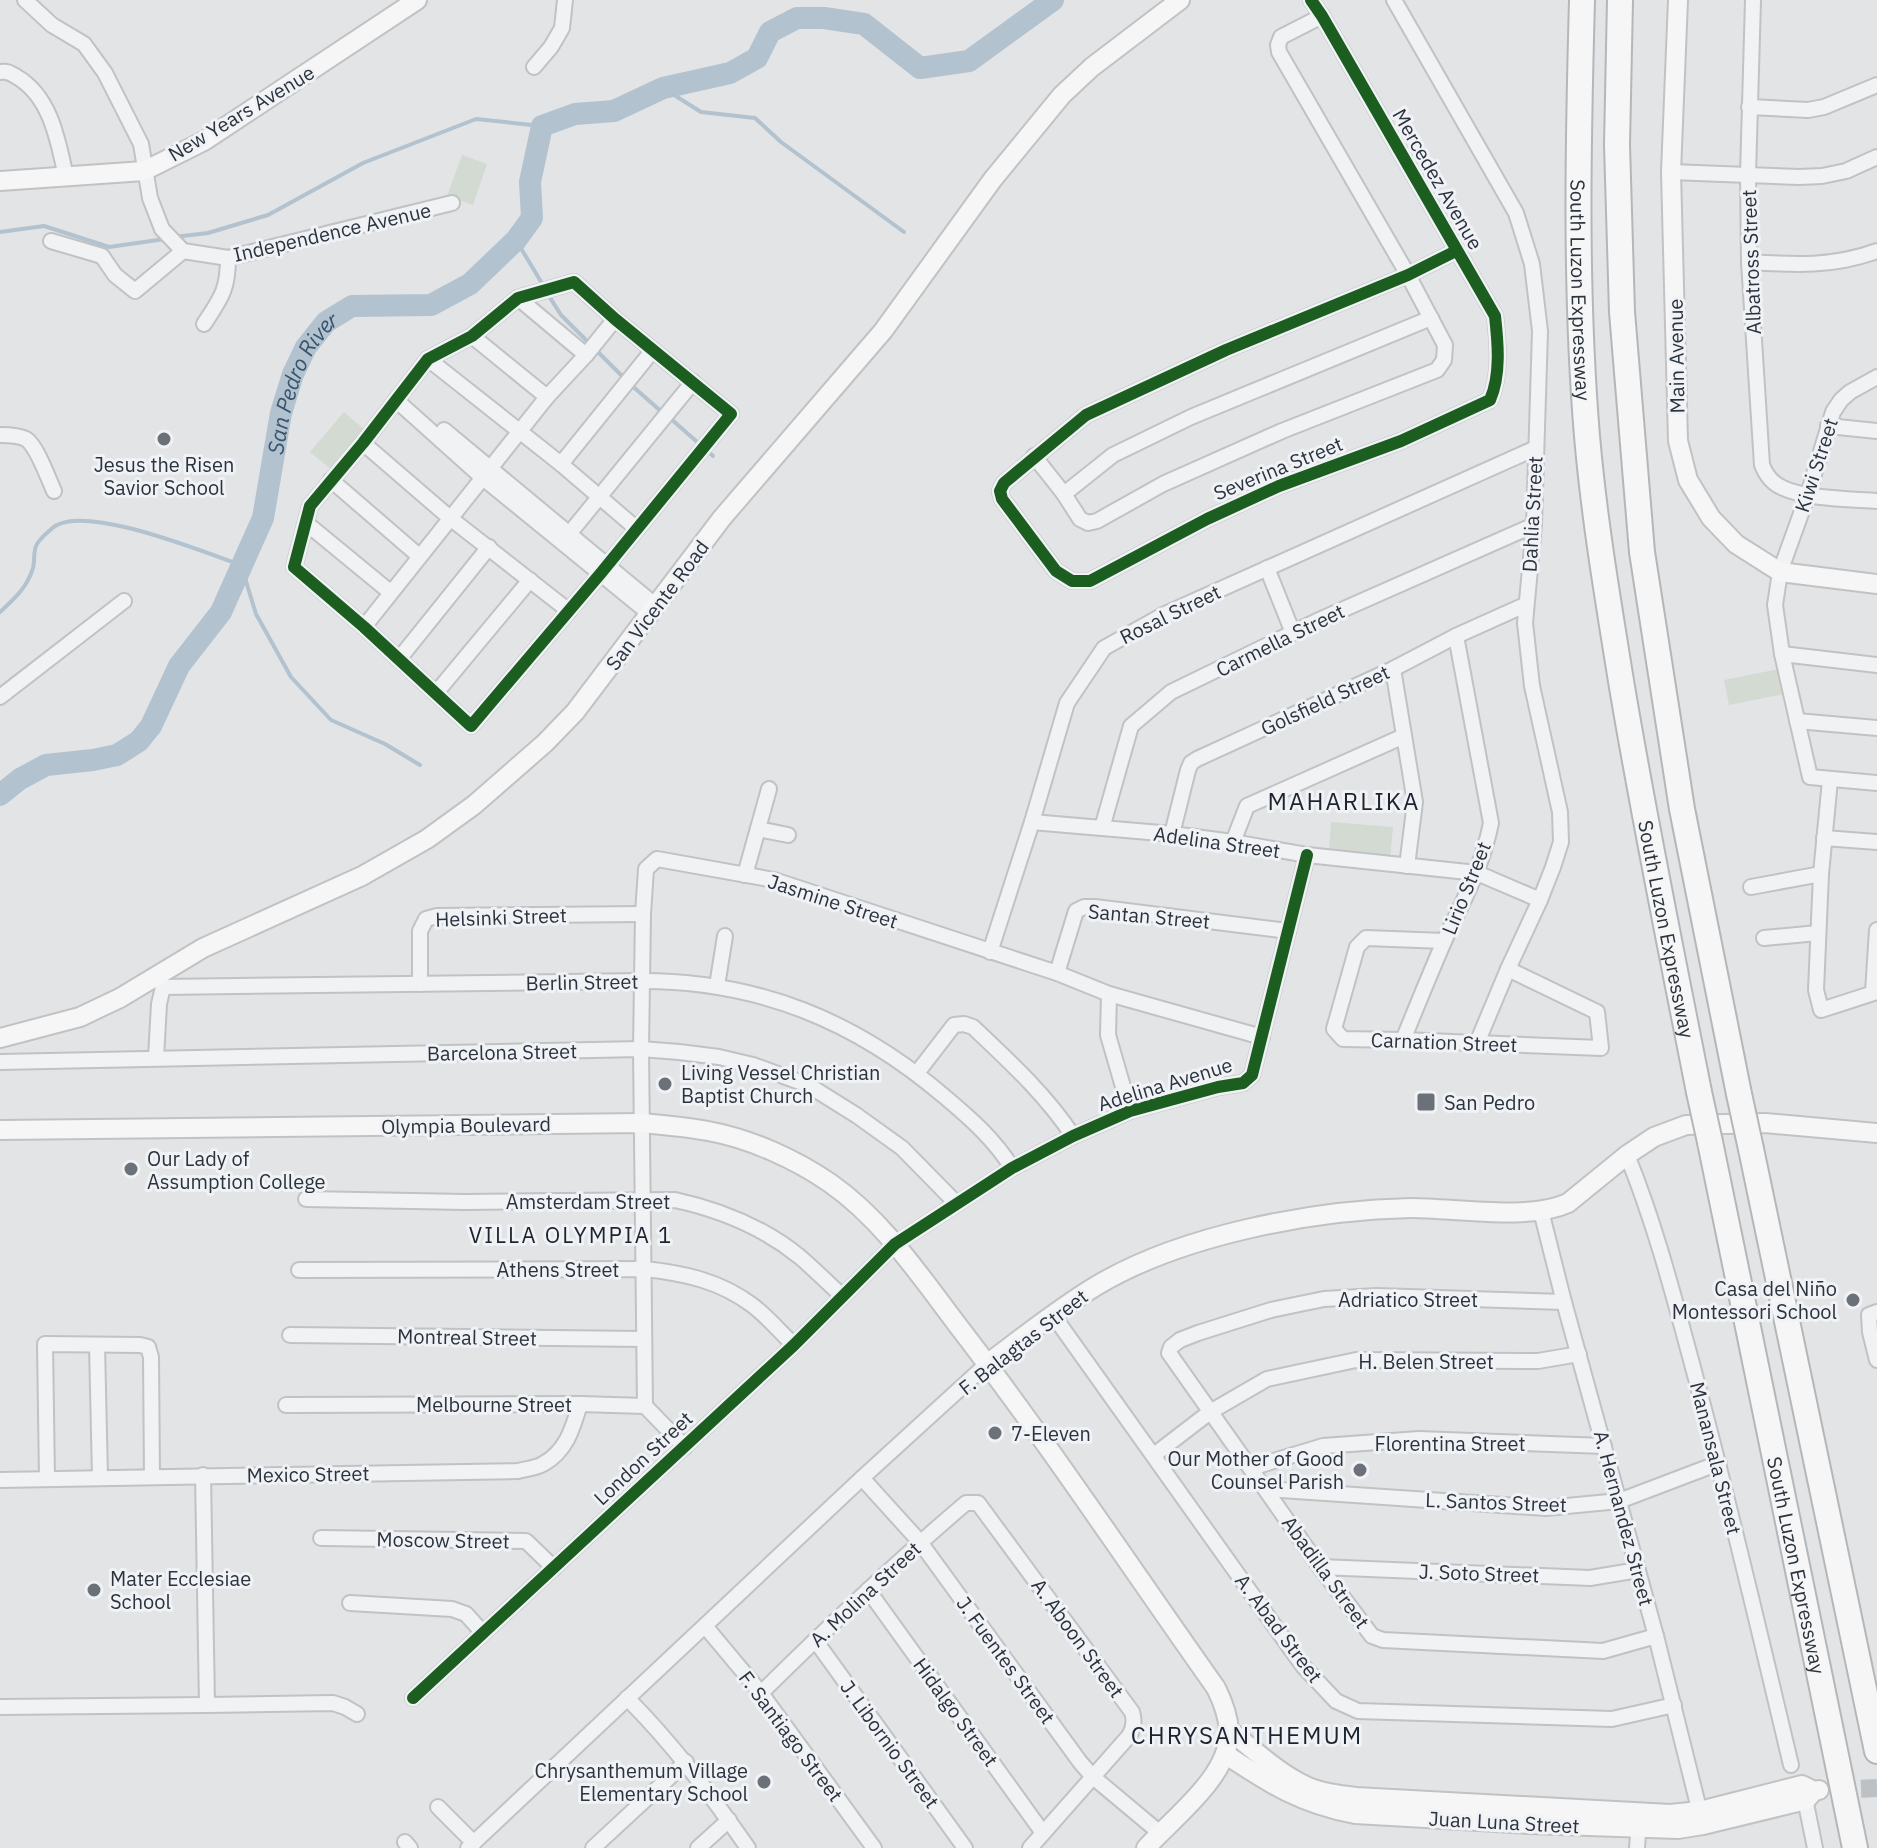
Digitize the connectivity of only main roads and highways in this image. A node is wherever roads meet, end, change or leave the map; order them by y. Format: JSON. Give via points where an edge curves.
{"nodes":[{"id":1,"x":417,"y":0,"type":"edge"},
{"id":2,"x":1180,"y":0,"type":"edge"},
{"id":3,"x":1582,"y":0,"type":"edge"},
{"id":4,"x":1620,"y":0,"type":"edge"},
{"id":5,"x":1678,"y":0,"type":"edge"},
{"id":6,"x":0,"y":181,"type":"edge"},
{"id":7,"x":1877,"y":584,"type":"edge"},
{"id":8,"x":0,"y":1038,"type":"edge"},
{"id":9,"x":0,"y":1130,"type":"edge"},
{"id":10,"x":1877,"y":1133,"type":"edge"},
{"id":11,"x":987,"y":1364,"type":"junction"},
{"id":12,"x":1229,"y":1730,"type":"junction"},
{"id":13,"x":1877,"y":1751,"type":"edge"},
{"id":14,"x":1225,"y":1754,"type":"junction"},
{"id":15,"x":1810,"y":1791,"type":"road end"},
{"id":16,"x":1329,"y":1801,"type":"junction"},
{"id":17,"x":1146,"y":1848,"type":"edge"},
{"id":18,"x":1855,"y":1848,"type":"edge"}],
"edges":[{"from":1,"to":6,"type":"main road","name":"New Years Avenue","via":[[204,141],[144,171]]},
{"from":2,"to":8,"type":"main road","name":"San Vicente Road","via":[[1062,95],[883,331],[750,484],[575,712],[545,743],[474,805],[362,876],[203,948],[107,1005]]},
{"from":3,"to":18,"type":"highway","name":"South Luzon Expressway","bridge":true,"via":[[1580,326],[1600,555],[1643,814]]},
{"from":4,"to":13,"type":"highway","name":"South Luzon Expressway","bridge":true,"via":[[1622,312],[1642,552],[1682,809]]},
{"from":5,"to":7,"type":"main road","name":"Main Avenue","via":[[1671,172],[1678,441],[1688,480],[1719,527],[1780,572]]},
{"from":9,"to":11,"type":"main road","name":"Olympia Boulevard","via":[[642,1123],[708,1131],[791,1160],[854,1202],[895,1244]]},
{"from":10,"to":11,"type":"main road","name":"F. Balagtas Street","via":[[1765,1123],[1686,1125],[1654,1137],[1558,1207],[1507,1212],[1411,1208],[1267,1224],[1171,1250],[1124,1270]]},
{"from":11,"to":12,"type":"main road","via":[[1216,1688]]},
{"from":12,"to":14,"type":"main road"},
{"from":12,"to":16,"type":"main road","name":"Juan Luna Street"},
{"from":14,"to":16,"type":"main road","name":"Juan Luna Street","via":[[1298,1798]]},
{"from":14,"to":17,"type":"main road","via":[[1213,1777]]},
{"from":15,"to":16,"type":"main road","name":"Juan Luna Street","via":[[1702,1818],[1639,1821],[1372,1798]]}]}
